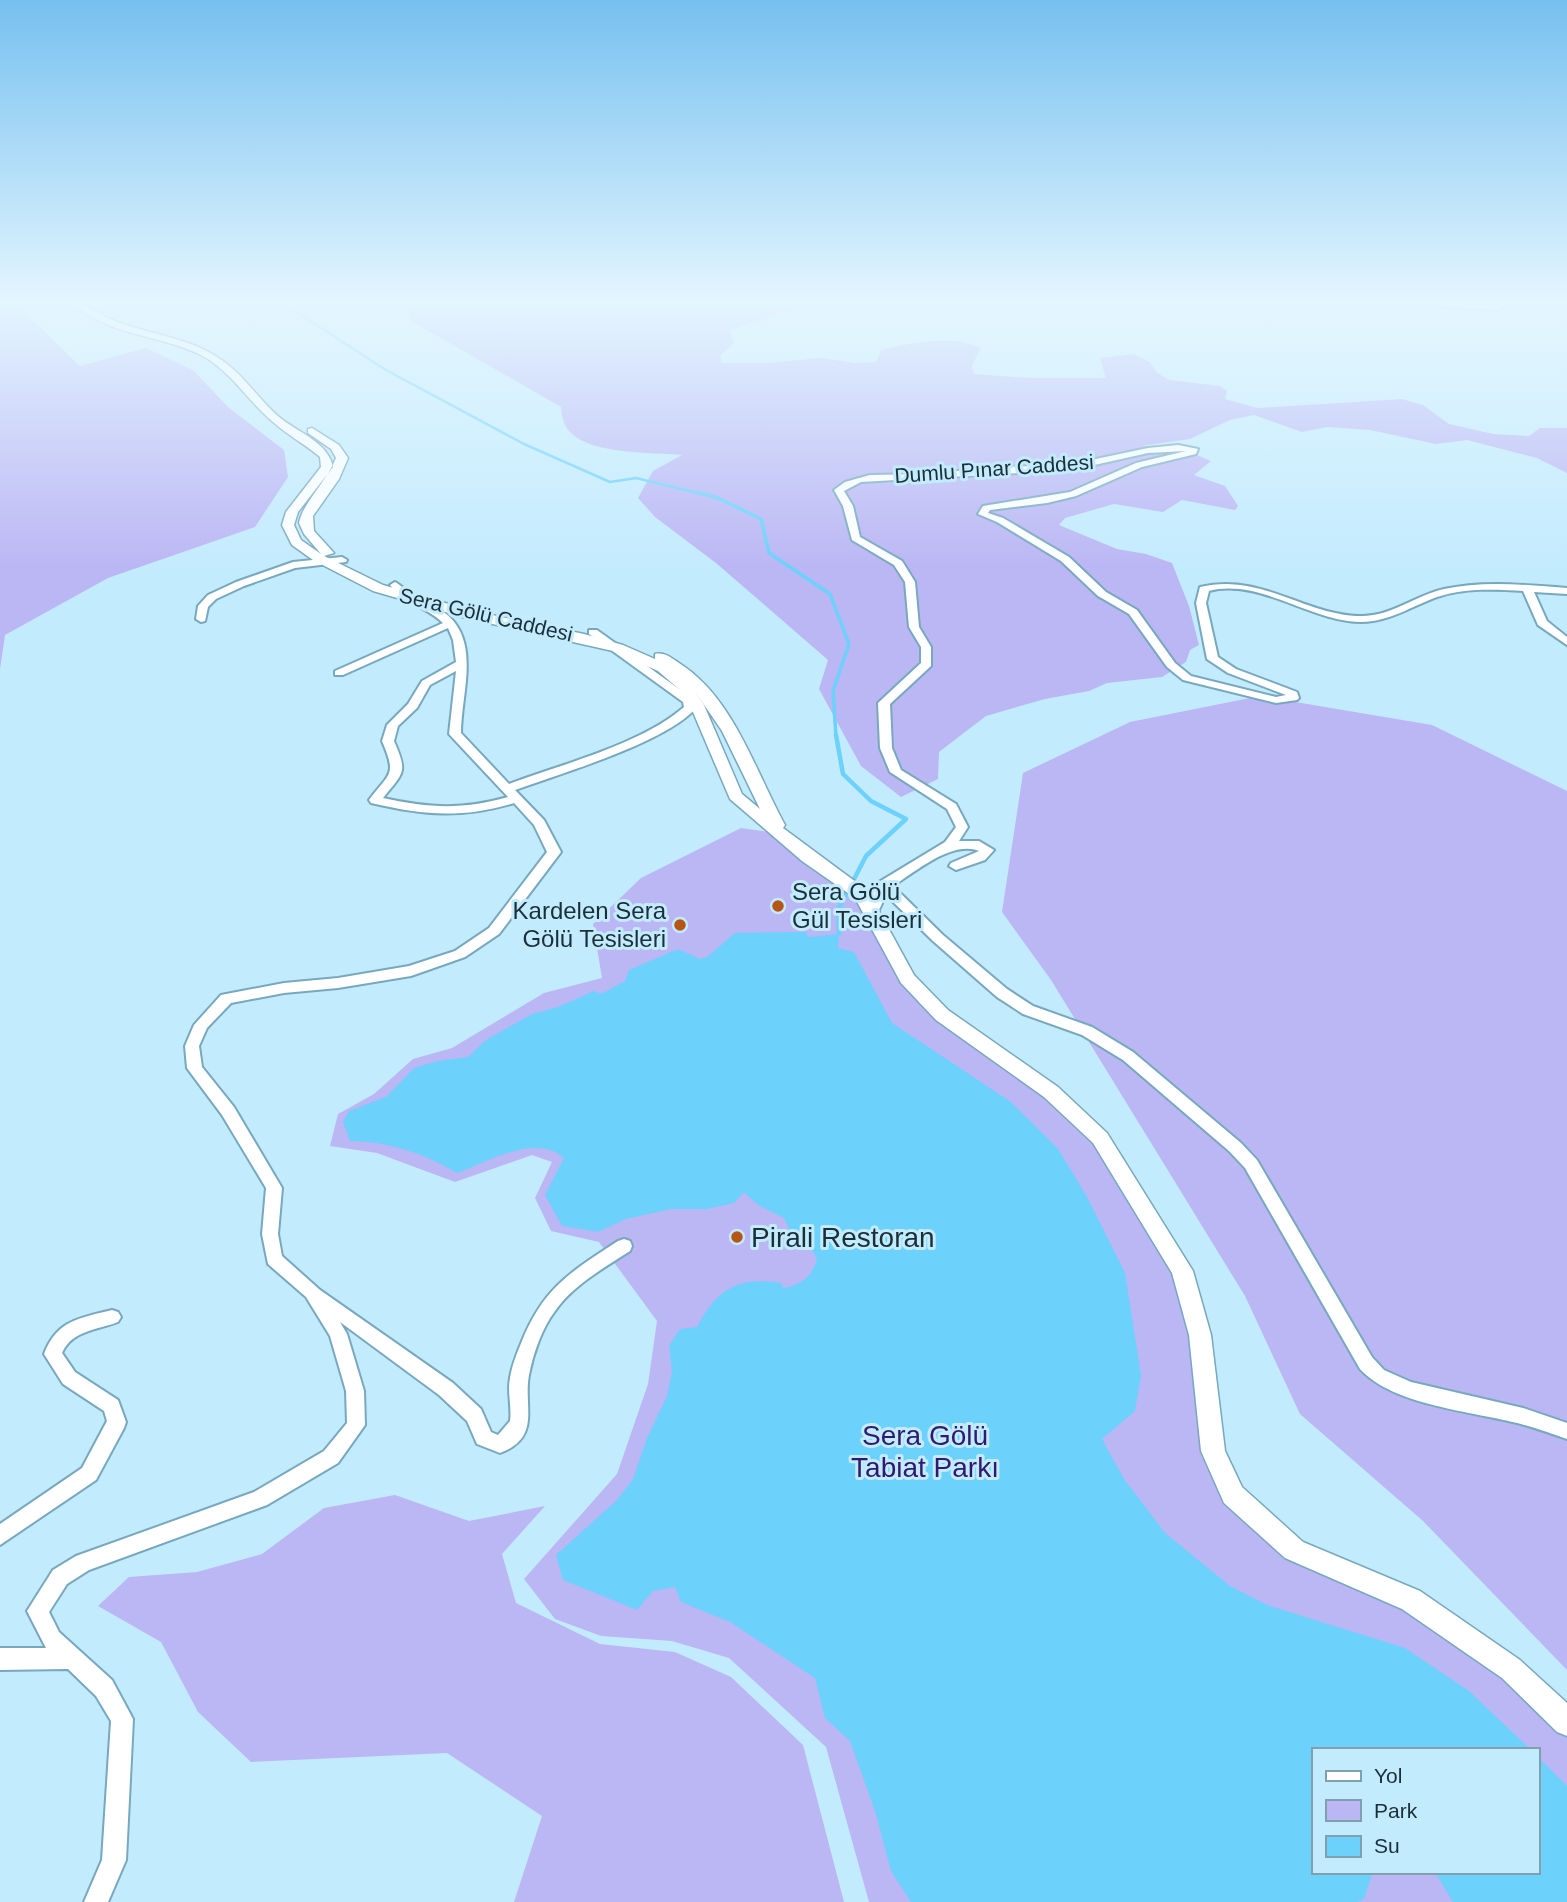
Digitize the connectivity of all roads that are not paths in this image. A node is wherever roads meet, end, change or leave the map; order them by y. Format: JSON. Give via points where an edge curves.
{"nodes":[{"id":1,"x":248,"y":391,"type":"edge"},
{"id":2,"x":263,"y":391,"type":"edge"},
{"id":3,"x":342,"y":560,"type":"junction"},
{"id":4,"x":325,"y":561,"type":"junction"},
{"id":5,"x":1527,"y":588,"type":"junction"},
{"id":6,"x":398,"y":590,"type":"junction"},
{"id":7,"x":1567,"y":591,"type":"edge"},
{"id":8,"x":201,"y":619,"type":"dead end"},
{"id":9,"x":449,"y":624,"type":"junction"},
{"id":10,"x":593,"y":632,"type":"junction"},
{"id":11,"x":1567,"y":642,"type":"edge"},
{"id":12,"x":618,"y":648,"type":"junction"},
{"id":13,"x":462,"y":663,"type":"junction"},
{"id":14,"x":339,"y":673,"type":"dead end"},
{"id":15,"x":511,"y":793,"type":"junction"},
{"id":16,"x":783,"y":834,"type":"junction"},
{"id":17,"x":950,"y":845,"type":"junction"},
{"id":18,"x":956,"y":866,"type":"dead end"},
{"id":19,"x":884,"y":884,"type":"junction"},
{"id":20,"x":867,"y":903,"type":"junction"},
{"id":21,"x":624,"y":1246,"type":"dead end"},
{"id":22,"x":312,"y":1292,"type":"junction"},
{"id":23,"x":113,"y":1317,"type":"dead end"},
{"id":24,"x":1567,"y":1431,"type":"edge"},
{"id":25,"x":0,"y":1536,"type":"edge"},
{"id":26,"x":72,"y":1658,"type":"junction"},
{"id":27,"x":0,"y":1659,"type":"edge"},
{"id":28,"x":1567,"y":1722,"type":"edge"},
{"id":29,"x":96,"y":1902,"type":"edge"}],
"edges":[{"from":1,"to":4,"type":"main road","name":"Sera Gölü Caddesi","via":[[270,415],[325,456],[327,467],[292,512],[288,525],[296,542]]},
{"from":2,"to":3,"type":"main road","name":"Sera Gölü Caddesi","via":[[280,410],[335,447],[342,458],[334,478],[304,515],[304,527],[313,541]]},
{"from":3,"to":4,"type":"street"},
{"from":3,"to":6,"type":"main road","name":"Sera Gölü Caddesi"},
{"from":4,"to":6,"type":"main road","name":"Sera Gölü Caddesi","via":[[378,588]]},
{"from":4,"to":8,"type":"street","via":[[293,565],[212,597],[203,607]]},
{"from":5,"to":7,"type":"street","name":"Dumlu Pınar Caddesi"},
{"from":5,"to":11,"type":"street","via":[[1542,623]]},
{"from":5,"to":17,"type":"street","name":"Dumlu Pınar Caddesi","via":[[1474,587],[1441,593],[1383,618],[1315,611],[1246,587],[1215,584],[1204,589],[1201,603],[1213,659],[1232,671],[1291,692],[1293,698],[1276,700],[1186,678],[1171,666],[1133,612],[1102,594],[1065,559],[983,514],[986,508],[1073,494],[1139,465],[1194,449],[1141,451],[1072,467],[885,476],[847,483],[839,490],[855,538],[898,563],[910,582],[914,627],[926,647],[927,664],[884,703],[886,748],[896,772],[953,807],[962,827]]},
{"from":6,"to":9,"type":"street","via":[[441,614]]},
{"from":6,"to":10,"type":"main road","name":"Sera Gölü Caddesi"},
{"from":6,"to":12,"type":"main road","name":"Sera Gölü Caddesi","via":[[471,615]]},
{"from":9,"to":13,"type":"street"},
{"from":9,"to":14,"type":"street"},
{"from":10,"to":12,"type":"street"},
{"from":10,"to":16,"type":"main road","name":"Sera Gölü Caddesi","via":[[638,645],[682,668],[709,695]]},
{"from":12,"to":15,"type":"street","via":[[689,701],[690,708],[684,716],[640,737]]},
{"from":12,"to":16,"type":"main road","name":"Sera Gölü Caddesi","via":[[663,668],[685,687],[735,796]]},
{"from":13,"to":15,"type":"street","via":[[453,716],[455,734]]},
{"from":13,"to":15,"type":"street","via":[[426,683],[413,706],[393,726],[388,741],[397,773],[375,800],[453,813],[484,808]]},
{"from":15,"to":22,"type":"street","via":[[540,823],[554,852],[494,931],[460,954],[411,971],[226,999],[201,1025],[192,1046],[195,1068],[228,1111],[274,1188],[270,1234],[274,1259]]},
{"from":16,"to":20,"type":"main road","name":"Sera Gölü Caddesi"},
{"from":17,"to":18,"type":"street","via":[[974,844],[988,850]]},
{"from":17,"to":19,"type":"street"},
{"from":19,"to":20,"type":"street"},
{"from":19,"to":24,"type":"street","via":[[1002,993],[1028,1010],[1087,1031],[1128,1056],[1235,1147],[1251,1164],[1366,1363],[1378,1376],[1408,1390],[1523,1416]]},
{"from":20,"to":28,"type":"main road","name":"Sera Gölü Caddesi","via":[[907,979],[942,1015],[1051,1092],[1100,1138],[1182,1271],[1200,1335],[1213,1451],[1233,1495],[1294,1550],[1411,1600],[1511,1668]]},
{"from":21,"to":22,"type":"street","via":[[575,1279],[543,1314],[518,1378],[522,1419],[514,1435],[500,1444],[484,1438],[474,1415],[446,1388]]},
{"from":22,"to":26,"type":"street","via":[[338,1334],[355,1391],[356,1425],[331,1457],[260,1500],[83,1563],[60,1577],[37,1611],[52,1639]]},
{"from":23,"to":25,"type":"street","via":[[63,1334],[53,1354],[69,1378],[111,1406],[117,1422],[106,1446],[89,1474]]},
{"from":26,"to":27,"type":"street"},
{"from":26,"to":29,"type":"street","via":[[104,1688],[122,1719],[114,1860]]}]}
